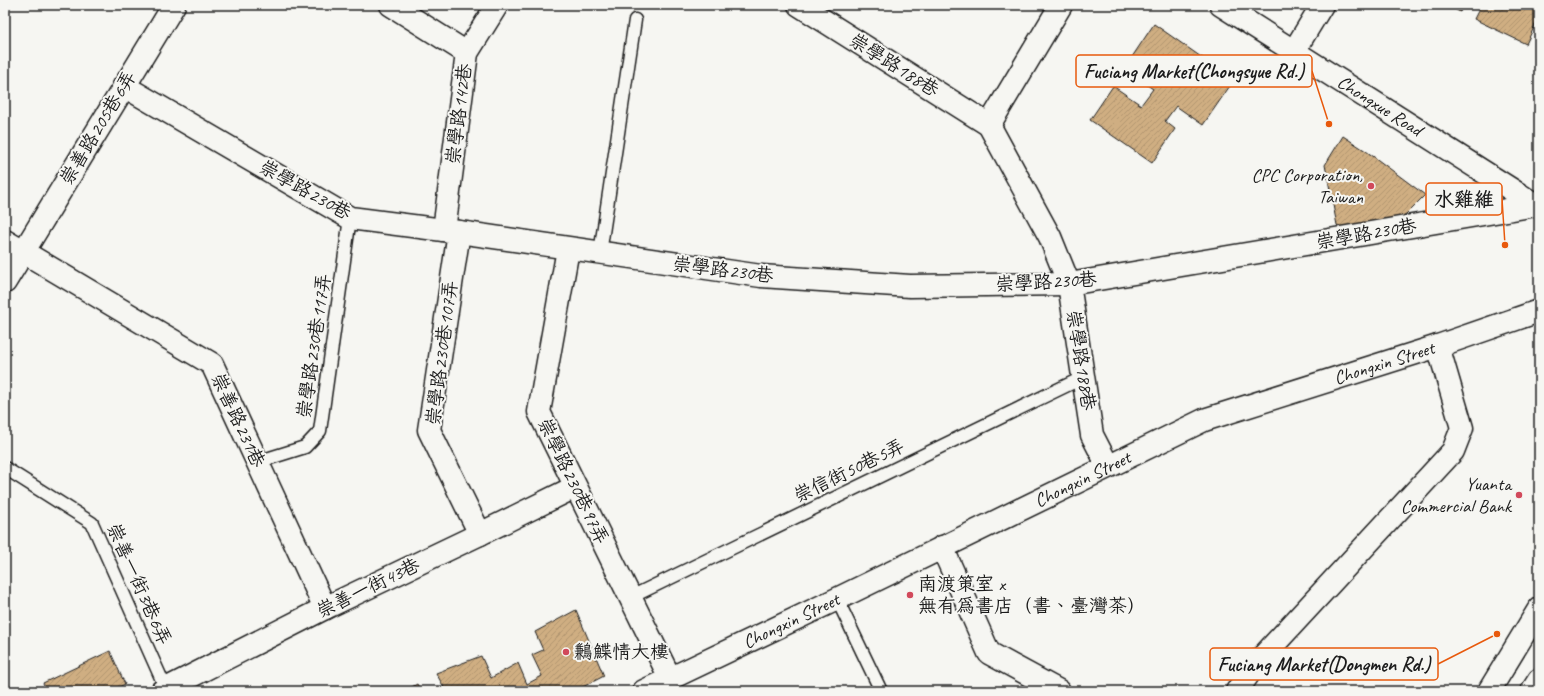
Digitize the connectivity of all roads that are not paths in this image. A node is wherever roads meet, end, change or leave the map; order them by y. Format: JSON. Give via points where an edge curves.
{"nodes":[{"id":1,"x":174,"y":5,"type":"edge"},
{"id":2,"x":391,"y":5,"type":"edge"},
{"id":3,"x":497,"y":5,"type":"edge"},
{"id":4,"x":799,"y":5,"type":"edge"},
{"id":5,"x":1061,"y":5,"type":"edge"},
{"id":6,"x":1221,"y":5,"type":"edge"},
{"id":7,"x":1322,"y":5,"type":"edge"},
{"id":8,"x":635,"y":20,"type":"dead end"},
{"id":9,"x":1294,"y":51,"type":"junction"},
{"id":10,"x":467,"y":53,"type":"junction"},
{"id":11,"x":124,"y":86,"type":"junction"},
{"id":12,"x":989,"y":125,"type":"junction"},
{"id":13,"x":1538,"y":206,"type":"edge"},
{"id":14,"x":350,"y":218,"type":"junction"},
{"id":15,"x":452,"y":231,"type":"junction"},
{"id":16,"x":14,"y":246,"type":"edge"},
{"id":17,"x":568,"y":249,"type":"junction"},
{"id":18,"x":600,"y":253,"type":"junction"},
{"id":19,"x":5,"y":282,"type":"edge"},
{"id":20,"x":1069,"y":284,"type":"junction"},
{"id":21,"x":1539,"y":311,"type":"edge"},
{"id":22,"x":1438,"y":346,"type":"junction"},
{"id":23,"x":1084,"y":377,"type":"junction"},
{"id":24,"x":257,"y":462,"type":"junction"},
{"id":25,"x":1108,"y":466,"type":"junction"},
{"id":26,"x":5,"y":468,"type":"edge"},
{"id":27,"x":575,"y":486,"type":"junction"},
{"id":28,"x":480,"y":534,"type":"junction"},
{"id":29,"x":942,"y":547,"type":"junction"},
{"id":30,"x":630,"y":598,"type":"junction"},
{"id":31,"x":837,"y":599,"type":"junction"},
{"id":32,"x":325,"y":608,"type":"junction"},
{"id":33,"x":1539,"y":609,"type":"edge"},
{"id":34,"x":670,"y":678,"type":"junction"},
{"id":35,"x":1539,"y":680,"type":"edge"},
{"id":36,"x":164,"y":690,"type":"edge"},
{"id":37,"x":644,"y":691,"type":"edge"},
{"id":38,"x":881,"y":691,"type":"edge"},
{"id":39,"x":1059,"y":691,"type":"edge"},
{"id":40,"x":1237,"y":691,"type":"edge"},
{"id":41,"x":1489,"y":691,"type":"edge"},
{"id":42,"x":1532,"y":691,"type":"edge"}],
"edges":[{"from":1,"to":11,"type":"street","name":"崇善路205巷6弄"},
{"from":2,"to":10,"type":"street"},
{"from":3,"to":10,"type":"street","name":"崇學路142巷"},
{"from":4,"to":12,"type":"street","name":"崇學路188巷"},
{"from":5,"to":12,"type":"street"},
{"from":6,"to":9,"type":"street","name":"Chongxue Road"},
{"from":7,"to":9,"type":"street"},
{"from":8,"to":18,"type":"lane"},
{"from":9,"to":13,"type":"street","name":"Chongxue Road"},
{"from":10,"to":15,"type":"street","name":"崇學路142巷"},
{"from":11,"to":14,"type":"street","name":"崇學路230巷"},
{"from":11,"to":16,"type":"street","name":"崇善路205巷6弄"},
{"from":12,"to":20,"type":"street","name":"崇學路188巷","via":[[1050,237]]},
{"from":13,"to":20,"type":"street","name":"崇學路230巷"},
{"from":14,"to":15,"type":"street","name":"崇學路230巷"},
{"from":14,"to":24,"type":"lane","name":"崇學路230巷117弄","via":[[320,431],[305,447]]},
{"from":15,"to":17,"type":"street","name":"崇學路230巷"},
{"from":15,"to":28,"type":"street","name":"崇學路230巷107弄","via":[[430,430]]},
{"from":16,"to":19,"type":"street","name":"崇善路205巷6弄"},
{"from":16,"to":24,"type":"street","name":"崇善路231巷","via":[[212,364]]},
{"from":17,"to":18,"type":"street","name":"崇學路230巷"},
{"from":17,"to":27,"type":"street","name":"崇學路230巷97弄","via":[[538,412]]},
{"from":18,"to":20,"type":"street","name":"崇學路230巷","via":[[761,276],[910,286]]},
{"from":20,"to":23,"type":"street","name":"崇學路188巷"},
{"from":21,"to":22,"type":"street","name":"Chongxin Street"},
{"from":22,"to":25,"type":"street","name":"Chongxin Street","via":[[1204,420]]},
{"from":22,"to":40,"type":"street","via":[[1462,428],[1453,451],[1254,666]]},
{"from":23,"to":25,"type":"street","name":"崇學路188巷","via":[[1092,435]]},
{"from":23,"to":30,"type":"lane","name":"崇信街50巷5弄"},
{"from":24,"to":32,"type":"street","name":"崇善路231巷"},
{"from":25,"to":29,"type":"street","name":"Chongxin Street"},
{"from":26,"to":36,"type":"lane","name":"崇善一街3巷6弄","via":[[92,523]]},
{"from":27,"to":28,"type":"street","name":"崇善一街43巷"},
{"from":27,"to":30,"type":"street","name":"崇學路230巷97弄"},
{"from":28,"to":32,"type":"street","name":"崇善一街43巷"},
{"from":29,"to":31,"type":"street","name":"Chongxin Street"},
{"from":29,"to":39,"type":"street","via":[[990,653]]},
{"from":30,"to":34,"type":"street","name":"崇學路230巷97弄"},
{"from":31,"to":34,"type":"street","name":"Chongxin Street"},
{"from":31,"to":38,"type":"lane"},
{"from":32,"to":36,"type":"street","name":"崇善一街43巷"},
{"from":33,"to":41,"type":"street"},
{"from":34,"to":37,"type":"street","name":"Chongxin Street"},
{"from":35,"to":42,"type":"street"}]}
